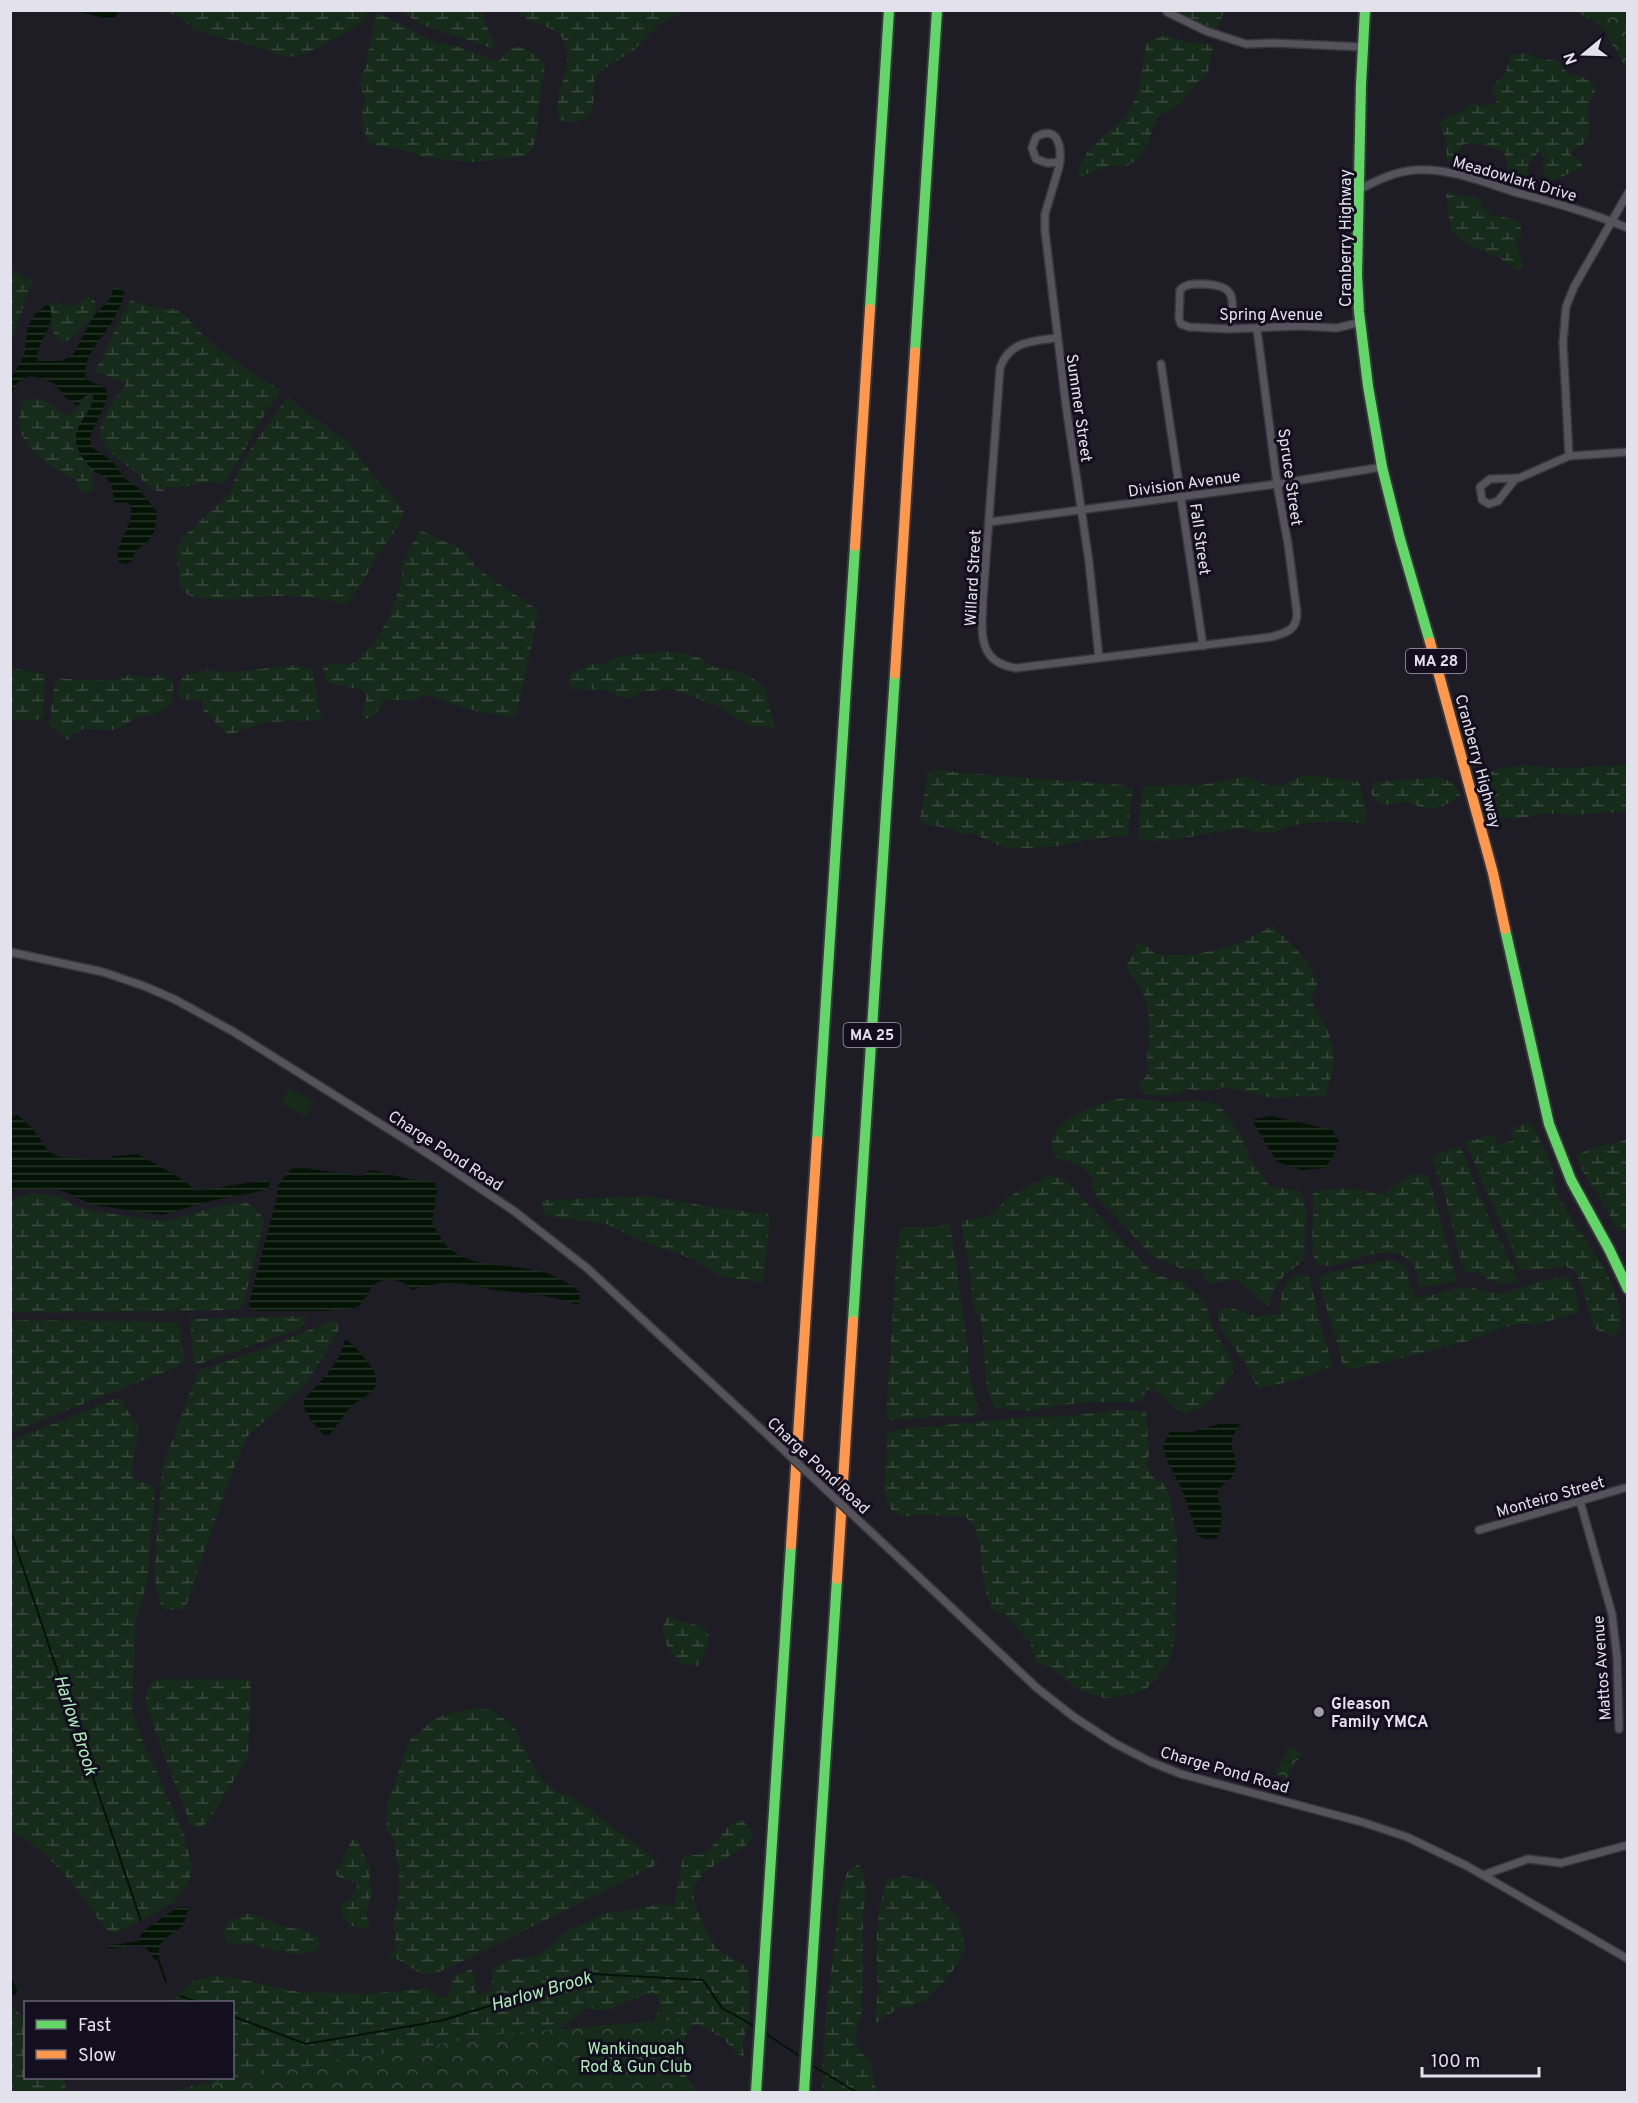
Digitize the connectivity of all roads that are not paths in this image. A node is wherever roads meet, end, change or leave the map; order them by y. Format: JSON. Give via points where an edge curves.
{"nodes":[{"id":1,"x":889,"y":10,"type":"edge"},
{"id":2,"x":937,"y":10,"type":"edge"},
{"id":3,"x":1365,"y":10,"type":"edge"},
{"id":4,"x":1167,"y":12,"type":"dead end"},
{"id":5,"x":1363,"y":47,"type":"junction"},
{"id":6,"x":1060,"y":162,"type":"junction"},
{"id":7,"x":1360,"y":189,"type":"junction"},
{"id":8,"x":1628,"y":192,"type":"edge"},
{"id":9,"x":1611,"y":221,"type":"junction"},
{"id":10,"x":1628,"y":228,"type":"edge"},
{"id":11,"x":1360,"y":322,"type":"junction"},
{"id":12,"x":1230,"y":329,"type":"junction"},
{"id":13,"x":1257,"y":329,"type":"junction"},
{"id":14,"x":1057,"y":338,"type":"junction"},
{"id":15,"x":1161,"y":364,"type":"dead end"},
{"id":16,"x":1628,"y":452,"type":"edge"},
{"id":17,"x":1569,"y":456,"type":"junction"},
{"id":18,"x":1382,"y":467,"type":"junction"},
{"id":19,"x":1516,"y":478,"type":"junction"},
{"id":20,"x":1277,"y":484,"type":"junction"},
{"id":21,"x":1182,"y":497,"type":"junction"},
{"id":22,"x":1080,"y":511,"type":"junction"},
{"id":23,"x":989,"y":522,"type":"junction"},
{"id":24,"x":1293,"y":628,"type":"joint"},
{"id":25,"x":1203,"y":646,"type":"junction"},
{"id":26,"x":1099,"y":658,"type":"junction"},
{"id":27,"x":10,"y":952,"type":"edge"},
{"id":28,"x":1628,"y":1289,"type":"edge"},
{"id":29,"x":1628,"y":1487,"type":"edge"},
{"id":30,"x":1580,"y":1501,"type":"junction"},
{"id":31,"x":1479,"y":1530,"type":"dead end"},
{"id":32,"x":1619,"y":1729,"type":"dead end"},
{"id":33,"x":1628,"y":1845,"type":"edge"},
{"id":34,"x":1483,"y":1875,"type":"junction"},
{"id":35,"x":1628,"y":1959,"type":"edge"},
{"id":36,"x":756,"y":2092,"type":"edge"},
{"id":37,"x":804,"y":2092,"type":"edge"}],
"edges":[{"from":1,"to":36,"type":"main road","number":"MA 25"},
{"from":2,"to":37,"type":"main road","number":"MA 25"},
{"from":3,"to":5,"type":"main road","name":"Cranberry Highway","number":"MA 28"},
{"from":4,"to":5,"type":"street","via":[[1245,44]]},
{"from":5,"to":7,"type":"main road","name":"Cranberry Highway","number":"MA 28"},
{"from":6,"to":6,"type":"street","via":[[1056,137],[1047,133],[1036,137],[1032,146],[1036,159]]},
{"from":6,"to":14,"type":"street","name":"Summer Street","via":[[1044,224]]},
{"from":7,"to":9,"type":"street","name":"Meadowlark Drive","via":[[1402,172],[1440,171]]},
{"from":7,"to":11,"type":"main road","name":"Cranberry Highway","number":"MA 28"},
{"from":8,"to":9,"type":"street"},
{"from":9,"to":10,"type":"street","name":"Meadowlark Drive"},
{"from":9,"to":17,"type":"street","via":[[1574,287],[1565,314],[1563,357]]},
{"from":11,"to":13,"type":"street","name":"Spring Avenue","via":[[1341,327]]},
{"from":11,"to":18,"type":"main road","name":"Cranberry Highway","number":"MA 28"},
{"from":12,"to":12,"type":"street","name":"Spring Avenue","via":[[1181,324],[1180,290],[1192,284],[1225,286],[1233,302]]},
{"from":12,"to":13,"type":"street","name":"Spring Avenue"},
{"from":13,"to":20,"type":"street","name":"Spruce Street"},
{"from":14,"to":22,"type":"street","name":"Summer Street"},
{"from":14,"to":23,"type":"street","name":"Willard Street","via":[[1021,344],[1001,364]]},
{"from":15,"to":21,"type":"street","name":"Fall Street"},
{"from":16,"to":17,"type":"street"},
{"from":17,"to":19,"type":"street"},
{"from":18,"to":20,"type":"street","name":"Division Avenue"},
{"from":18,"to":28,"type":"main road","name":"Cranberry Highway","number":"MA 28","via":[[1488,851],[1549,1124],[1567,1171]]},
{"from":19,"to":19,"type":"street","via":[[1496,503],[1482,500],[1479,489],[1485,481]]},
{"from":20,"to":21,"type":"street","name":"Division Avenue"},
{"from":20,"to":24,"type":"street","name":"Spruce Street","via":[[1297,613]]},
{"from":21,"to":22,"type":"street","name":"Division Avenue"},
{"from":21,"to":25,"type":"street","name":"Fall Street"},
{"from":22,"to":23,"type":"street","name":"Division Avenue"},
{"from":22,"to":26,"type":"street","name":"Summer Street"},
{"from":23,"to":26,"type":"street","name":"Willard Street","via":[[982,628],[989,655],[1016,668]]},
{"from":24,"to":25,"type":"street","name":"Willard Street","via":[[1271,637]]},
{"from":25,"to":26,"type":"street","name":"Willard Street"},
{"from":27,"to":34,"type":"street","name":"Charge Pond Road","bridge":true,"via":[[103,972],[174,999],[244,1038],[514,1211],[587,1268],[1037,1688],[1116,1744],[1181,1774],[1394,1832]]},
{"from":29,"to":30,"type":"street","name":"Monteiro Street"},
{"from":30,"to":31,"type":"street","name":"Monteiro Street"},
{"from":30,"to":32,"type":"street","name":"Mattos Avenue","via":[[1614,1622]]},
{"from":33,"to":34,"type":"street","via":[[1561,1863],[1528,1859]]},
{"from":34,"to":35,"type":"street","name":"Charge Pond Road"}]}
